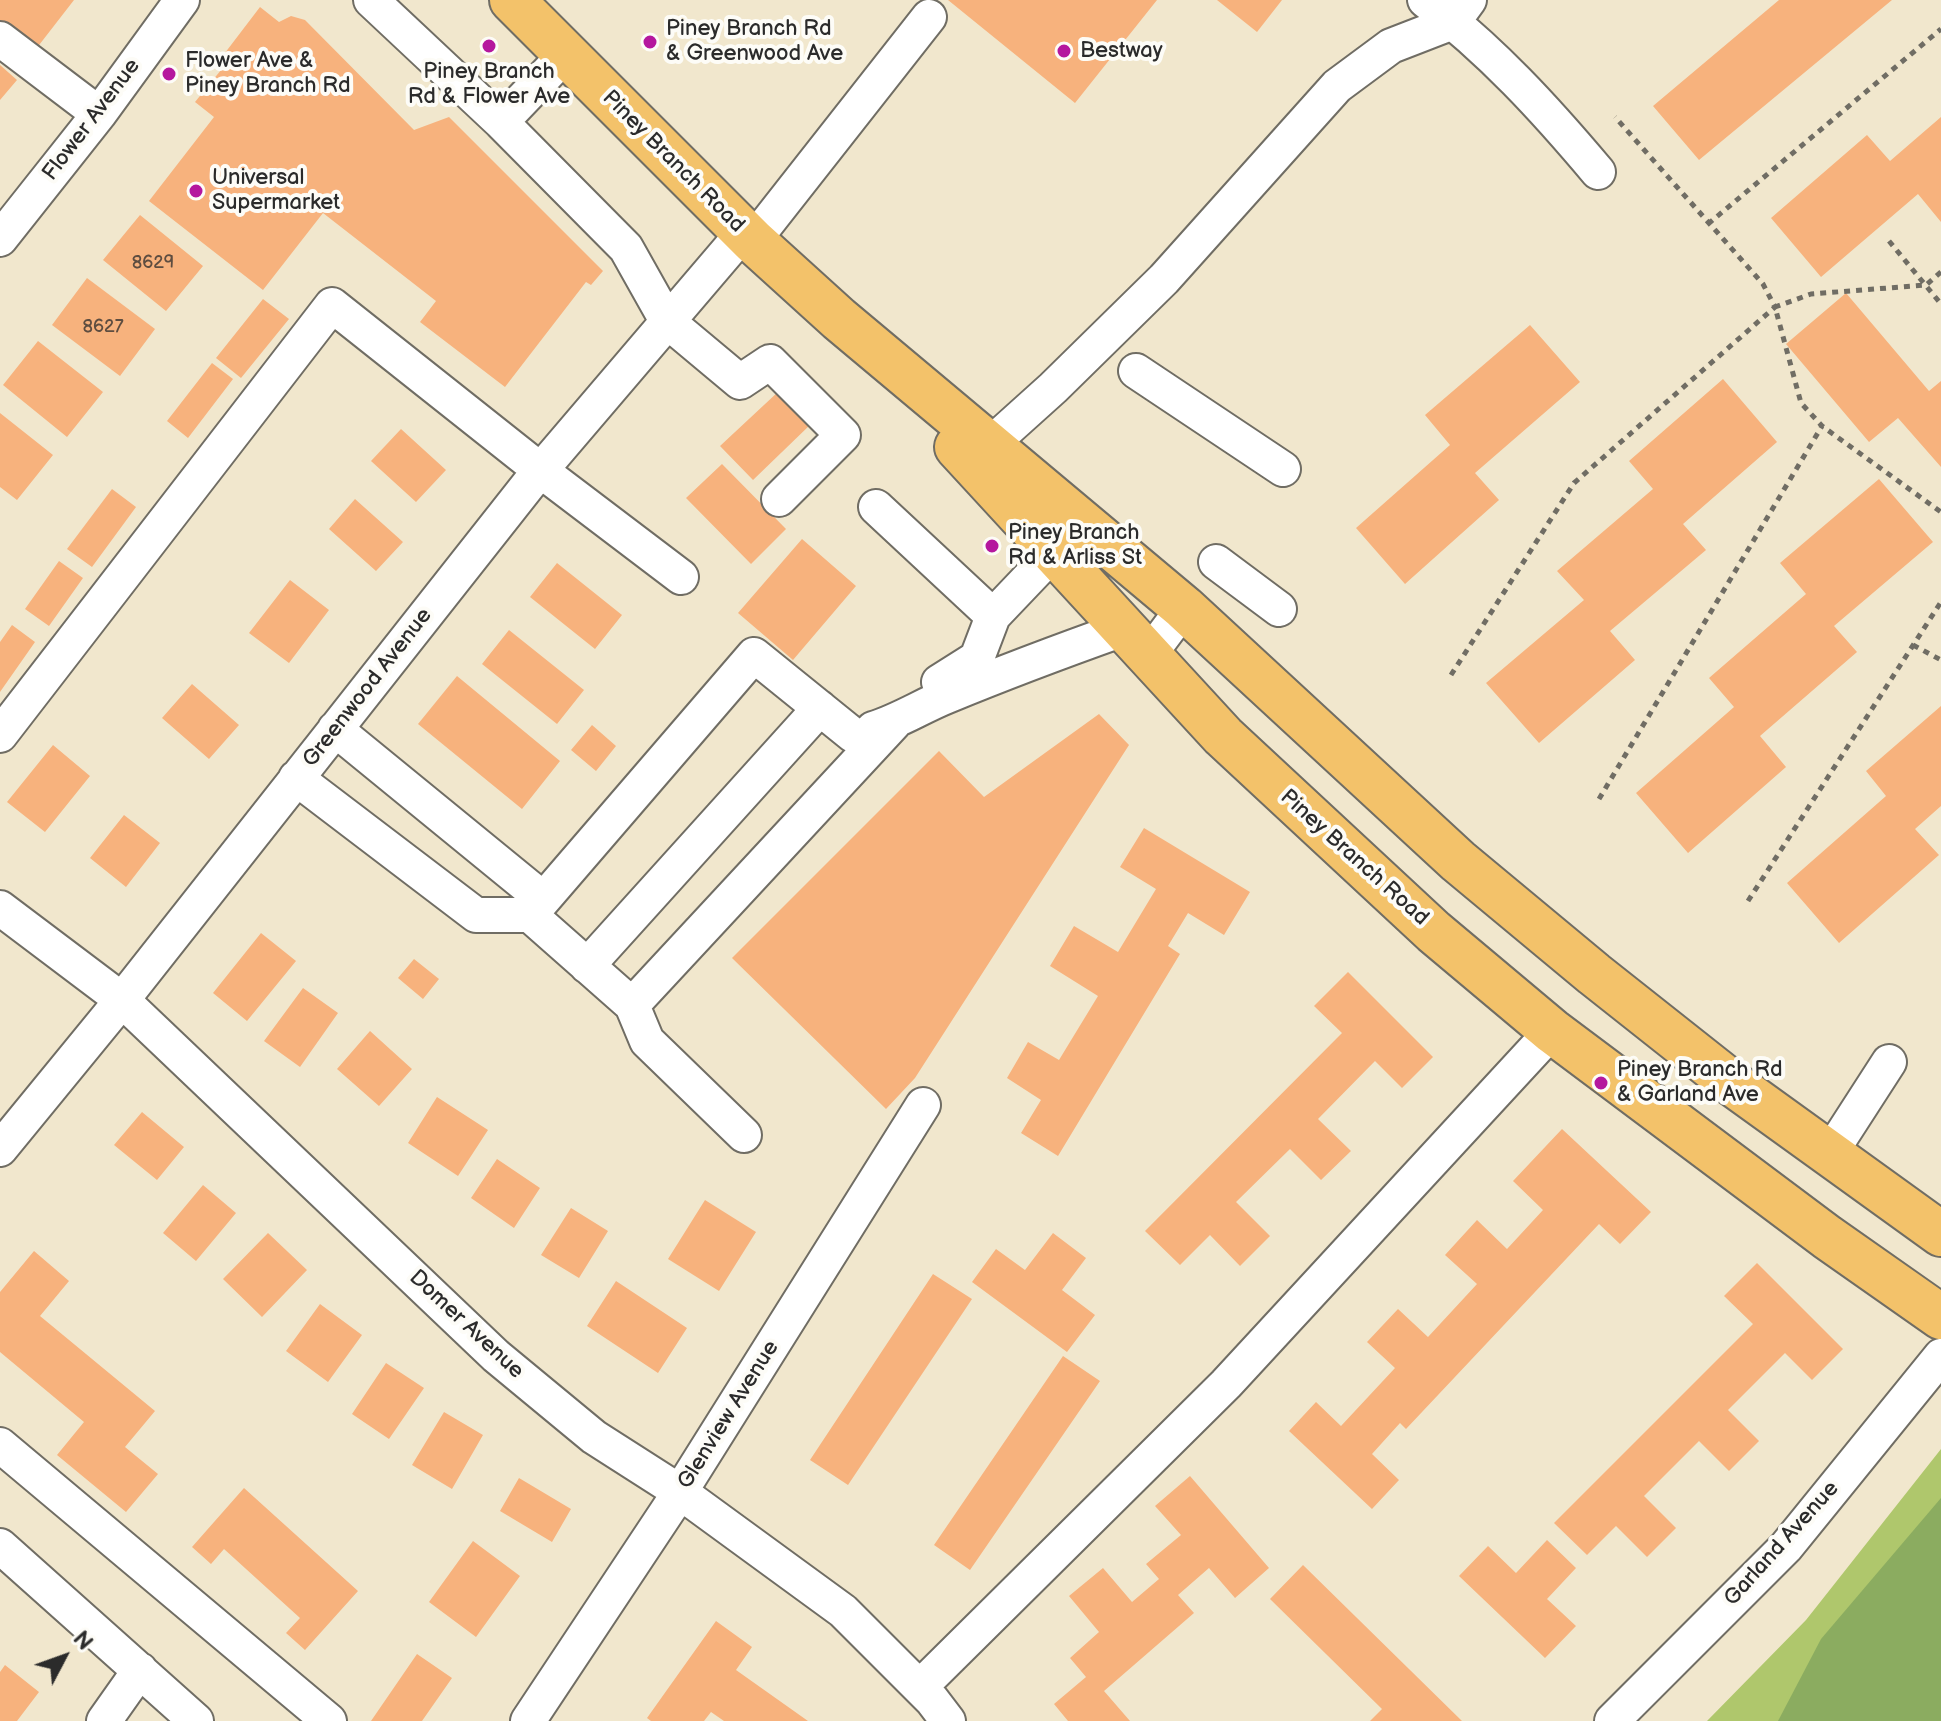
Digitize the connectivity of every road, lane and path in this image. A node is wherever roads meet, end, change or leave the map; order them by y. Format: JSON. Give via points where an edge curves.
{"nodes":[{"id":1,"x":371,"y":0,"type":"edge"},
{"id":2,"x":512,"y":0,"type":"edge"},
{"id":3,"x":1425,"y":0,"type":"edge"},
{"id":4,"x":163,"y":9,"type":"edge"},
{"id":5,"x":1461,"y":11,"type":"edge"},
{"id":6,"x":929,"y":17,"type":"dead end"},
{"id":7,"x":1941,"y":29,"type":"edge"},
{"id":8,"x":0,"y":39,"type":"edge"},
{"id":9,"x":566,"y":54,"type":"junction"},
{"id":10,"x":99,"y":114,"type":"junction"},
{"id":11,"x":1615,"y":117,"type":"dead end"},
{"id":12,"x":501,"y":122,"type":"junction"},
{"id":13,"x":1598,"y":172,"type":"dead end"},
{"id":14,"x":1708,"y":224,"type":"junction"},
{"id":15,"x":748,"y":236,"type":"junction"},
{"id":16,"x":0,"y":239,"type":"edge"},
{"id":17,"x":1889,"y":241,"type":"dead end"},
{"id":18,"x":1941,"y":272,"type":"edge"},
{"id":19,"x":1926,"y":285,"type":"junction"},
{"id":20,"x":1941,"y":304,"type":"edge"},
{"id":21,"x":1775,"y":307,"type":"junction"},
{"id":22,"x":667,"y":321,"type":"junction"},
{"id":23,"x":1136,"y":371,"type":"dead end"},
{"id":24,"x":1822,"y":426,"type":"junction"},
{"id":25,"x":981,"y":453,"type":"junction"},
{"id":26,"x":1283,"y":469,"type":"dead end"},
{"id":27,"x":540,"y":470,"type":"junction"},
{"id":28,"x":779,"y":499,"type":"dead end"},
{"id":29,"x":876,"y":507,"type":"dead end"},
{"id":30,"x":1941,"y":512,"type":"edge"},
{"id":31,"x":1054,"y":552,"type":"junction"},
{"id":32,"x":1216,"y":562,"type":"dead end"},
{"id":33,"x":681,"y":577,"type":"dead end"},
{"id":34,"x":1941,"y":602,"type":"edge"},
{"id":35,"x":1184,"y":608,"type":"junction"},
{"id":36,"x":1279,"y":609,"type":"dead end"},
{"id":37,"x":993,"y":616,"type":"junction"},
{"id":38,"x":1135,"y":642,"type":"junction"},
{"id":39,"x":1913,"y":645,"type":"junction"},
{"id":40,"x":1941,"y":660,"type":"edge"},
{"id":41,"x":1451,"y":675,"type":"dead end"},
{"id":42,"x":820,"y":708,"type":"junction"},
{"id":43,"x":894,"y":723,"type":"junction"},
{"id":44,"x":335,"y":729,"type":"junction"},
{"id":45,"x":0,"y":735,"type":"edge"},
{"id":46,"x":853,"y":735,"type":"junction"},
{"id":47,"x":296,"y":778,"type":"junction"},
{"id":48,"x":1599,"y":799,"type":"dead end"},
{"id":49,"x":1748,"y":901,"type":"dead end"},
{"id":50,"x":537,"y":907,"type":"junction"},
{"id":51,"x":0,"y":908,"type":"edge"},
{"id":52,"x":587,"y":966,"type":"junction"},
{"id":53,"x":122,"y":1000,"type":"junction"},
{"id":54,"x":632,"y":1005,"type":"junction"},
{"id":55,"x":1552,"y":1031,"type":"junction"},
{"id":56,"x":1889,"y":1062,"type":"dead end"},
{"id":57,"x":923,"y":1105,"type":"dead end"},
{"id":58,"x":744,"y":1135,"type":"dead end"},
{"id":59,"x":0,"y":1149,"type":"edge"},
{"id":60,"x":1829,"y":1155,"type":"junction"},
{"id":61,"x":1941,"y":1234,"type":"edge"},
{"id":62,"x":1941,"y":1317,"type":"edge"},
{"id":63,"x":1941,"y":1356,"type":"edge"},
{"id":64,"x":0,"y":1445,"type":"edge"},
{"id":65,"x":680,"y":1492,"type":"junction"},
{"id":66,"x":0,"y":1546,"type":"edge"},
{"id":67,"x":140,"y":1670,"type":"junction"},
{"id":68,"x":920,"y":1687,"type":"junction"},
{"id":69,"x":104,"y":1721,"type":"edge"},
{"id":70,"x":196,"y":1721,"type":"edge"},
{"id":71,"x":329,"y":1721,"type":"edge"},
{"id":72,"x":528,"y":1721,"type":"edge"},
{"id":73,"x":948,"y":1721,"type":"edge"},
{"id":74,"x":1612,"y":1721,"type":"edge"}],
"edges":[{"from":1,"to":12,"type":"street"},
{"from":2,"to":9,"type":"main road","name":"Piney Branch Road"},
{"from":3,"to":5,"type":"street"},
{"from":4,"to":10,"type":"street","name":"Flower Avenue"},
{"from":5,"to":13,"type":"street"},
{"from":5,"to":25,"type":"street","via":[[1391,46],[1337,86],[1164,279]]},
{"from":6,"to":15,"type":"street","name":"Greenwood Avenue"},
{"from":7,"to":14,"type":"path"},
{"from":8,"to":10,"type":"street"},
{"from":9,"to":12,"type":"street"},
{"from":9,"to":15,"type":"main road","name":"Piney Branch Road"},
{"from":10,"to":16,"type":"street","name":"Flower Avenue"},
{"from":11,"to":14,"type":"path"},
{"from":12,"to":22,"type":"street","via":[[626,248]]},
{"from":14,"to":21,"type":"path","via":[[1763,284]]},
{"from":15,"to":22,"type":"street","name":"Greenwood Avenue"},
{"from":15,"to":25,"type":"main road","name":"Piney Branch Road"},
{"from":17,"to":19,"type":"path"},
{"from":18,"to":19,"type":"path"},
{"from":19,"to":20,"type":"path"},
{"from":19,"to":21,"type":"path","via":[[1811,294]]},
{"from":21,"to":24,"type":"path","via":[[1801,403]]},
{"from":21,"to":41,"type":"path","via":[[1574,483]]},
{"from":22,"to":27,"type":"street","name":"Greenwood Avenue"},
{"from":22,"to":28,"type":"street","via":[[740,382],[770,362],[843,435]]},
{"from":23,"to":26,"type":"street"},
{"from":24,"to":30,"type":"path"},
{"from":24,"to":48,"type":"path"},
{"from":25,"to":31,"type":"main road","name":"Piney Branch Road"},
{"from":25,"to":35,"type":"main road","name":"Piney Branch Road"},
{"from":27,"to":33,"type":"street"},
{"from":27,"to":44,"type":"street","name":"Greenwood Avenue"},
{"from":27,"to":45,"type":"street","via":[[332,305]]},
{"from":29,"to":37,"type":"street"},
{"from":31,"to":37,"type":"street"},
{"from":31,"to":38,"type":"main road","name":"Piney Branch Road"},
{"from":32,"to":36,"type":"street"},
{"from":34,"to":39,"type":"path"},
{"from":35,"to":38,"type":"street"},
{"from":35,"to":60,"type":"main road","name":"Piney Branch Road","via":[[1458,861],[1606,984]]},
{"from":37,"to":46,"type":"street","via":[[977,658]]},
{"from":38,"to":43,"type":"street","via":[[929,703]]},
{"from":38,"to":55,"type":"main road","name":"Piney Branch Road","via":[[1292,803]]},
{"from":39,"to":40,"type":"path"},
{"from":39,"to":49,"type":"path"},
{"from":42,"to":46,"type":"street"},
{"from":42,"to":50,"type":"street","via":[[754,655]]},
{"from":42,"to":52,"type":"street"},
{"from":43,"to":46,"type":"street"},
{"from":43,"to":54,"type":"street"},
{"from":44,"to":47,"type":"street","name":"Greenwood Avenue"},
{"from":44,"to":50,"type":"street"},
{"from":47,"to":50,"type":"street","via":[[476,915]]},
{"from":47,"to":53,"type":"street","name":"Greenwood Avenue"},
{"from":50,"to":52,"type":"street"},
{"from":51,"to":53,"type":"street","name":"Domer Avenue"},
{"from":52,"to":54,"type":"street"},
{"from":53,"to":59,"type":"street","name":"Greenwood Avenue"},
{"from":53,"to":65,"type":"street","name":"Domer Avenue","via":[[496,1356],[594,1437]]},
{"from":54,"to":58,"type":"street","via":[[647,1041]]},
{"from":55,"to":62,"type":"main road","name":"Piney Branch Road"},
{"from":55,"to":68,"type":"street","via":[[1226,1384]]},
{"from":56,"to":60,"type":"street"},
{"from":57,"to":65,"type":"street","name":"Glenview Avenue"},
{"from":60,"to":61,"type":"main road","name":"Piney Branch Road"},
{"from":63,"to":74,"type":"street","name":"Garland Avenue","via":[[1786,1547]]},
{"from":64,"to":71,"type":"street"},
{"from":65,"to":68,"type":"street","name":"Domer Avenue","via":[[843,1611]]},
{"from":65,"to":72,"type":"street","name":"Glenview Avenue"},
{"from":66,"to":67,"type":"street"},
{"from":67,"to":69,"type":"street"},
{"from":67,"to":70,"type":"street"},
{"from":68,"to":73,"type":"street","name":"Domer Avenue"}]}
